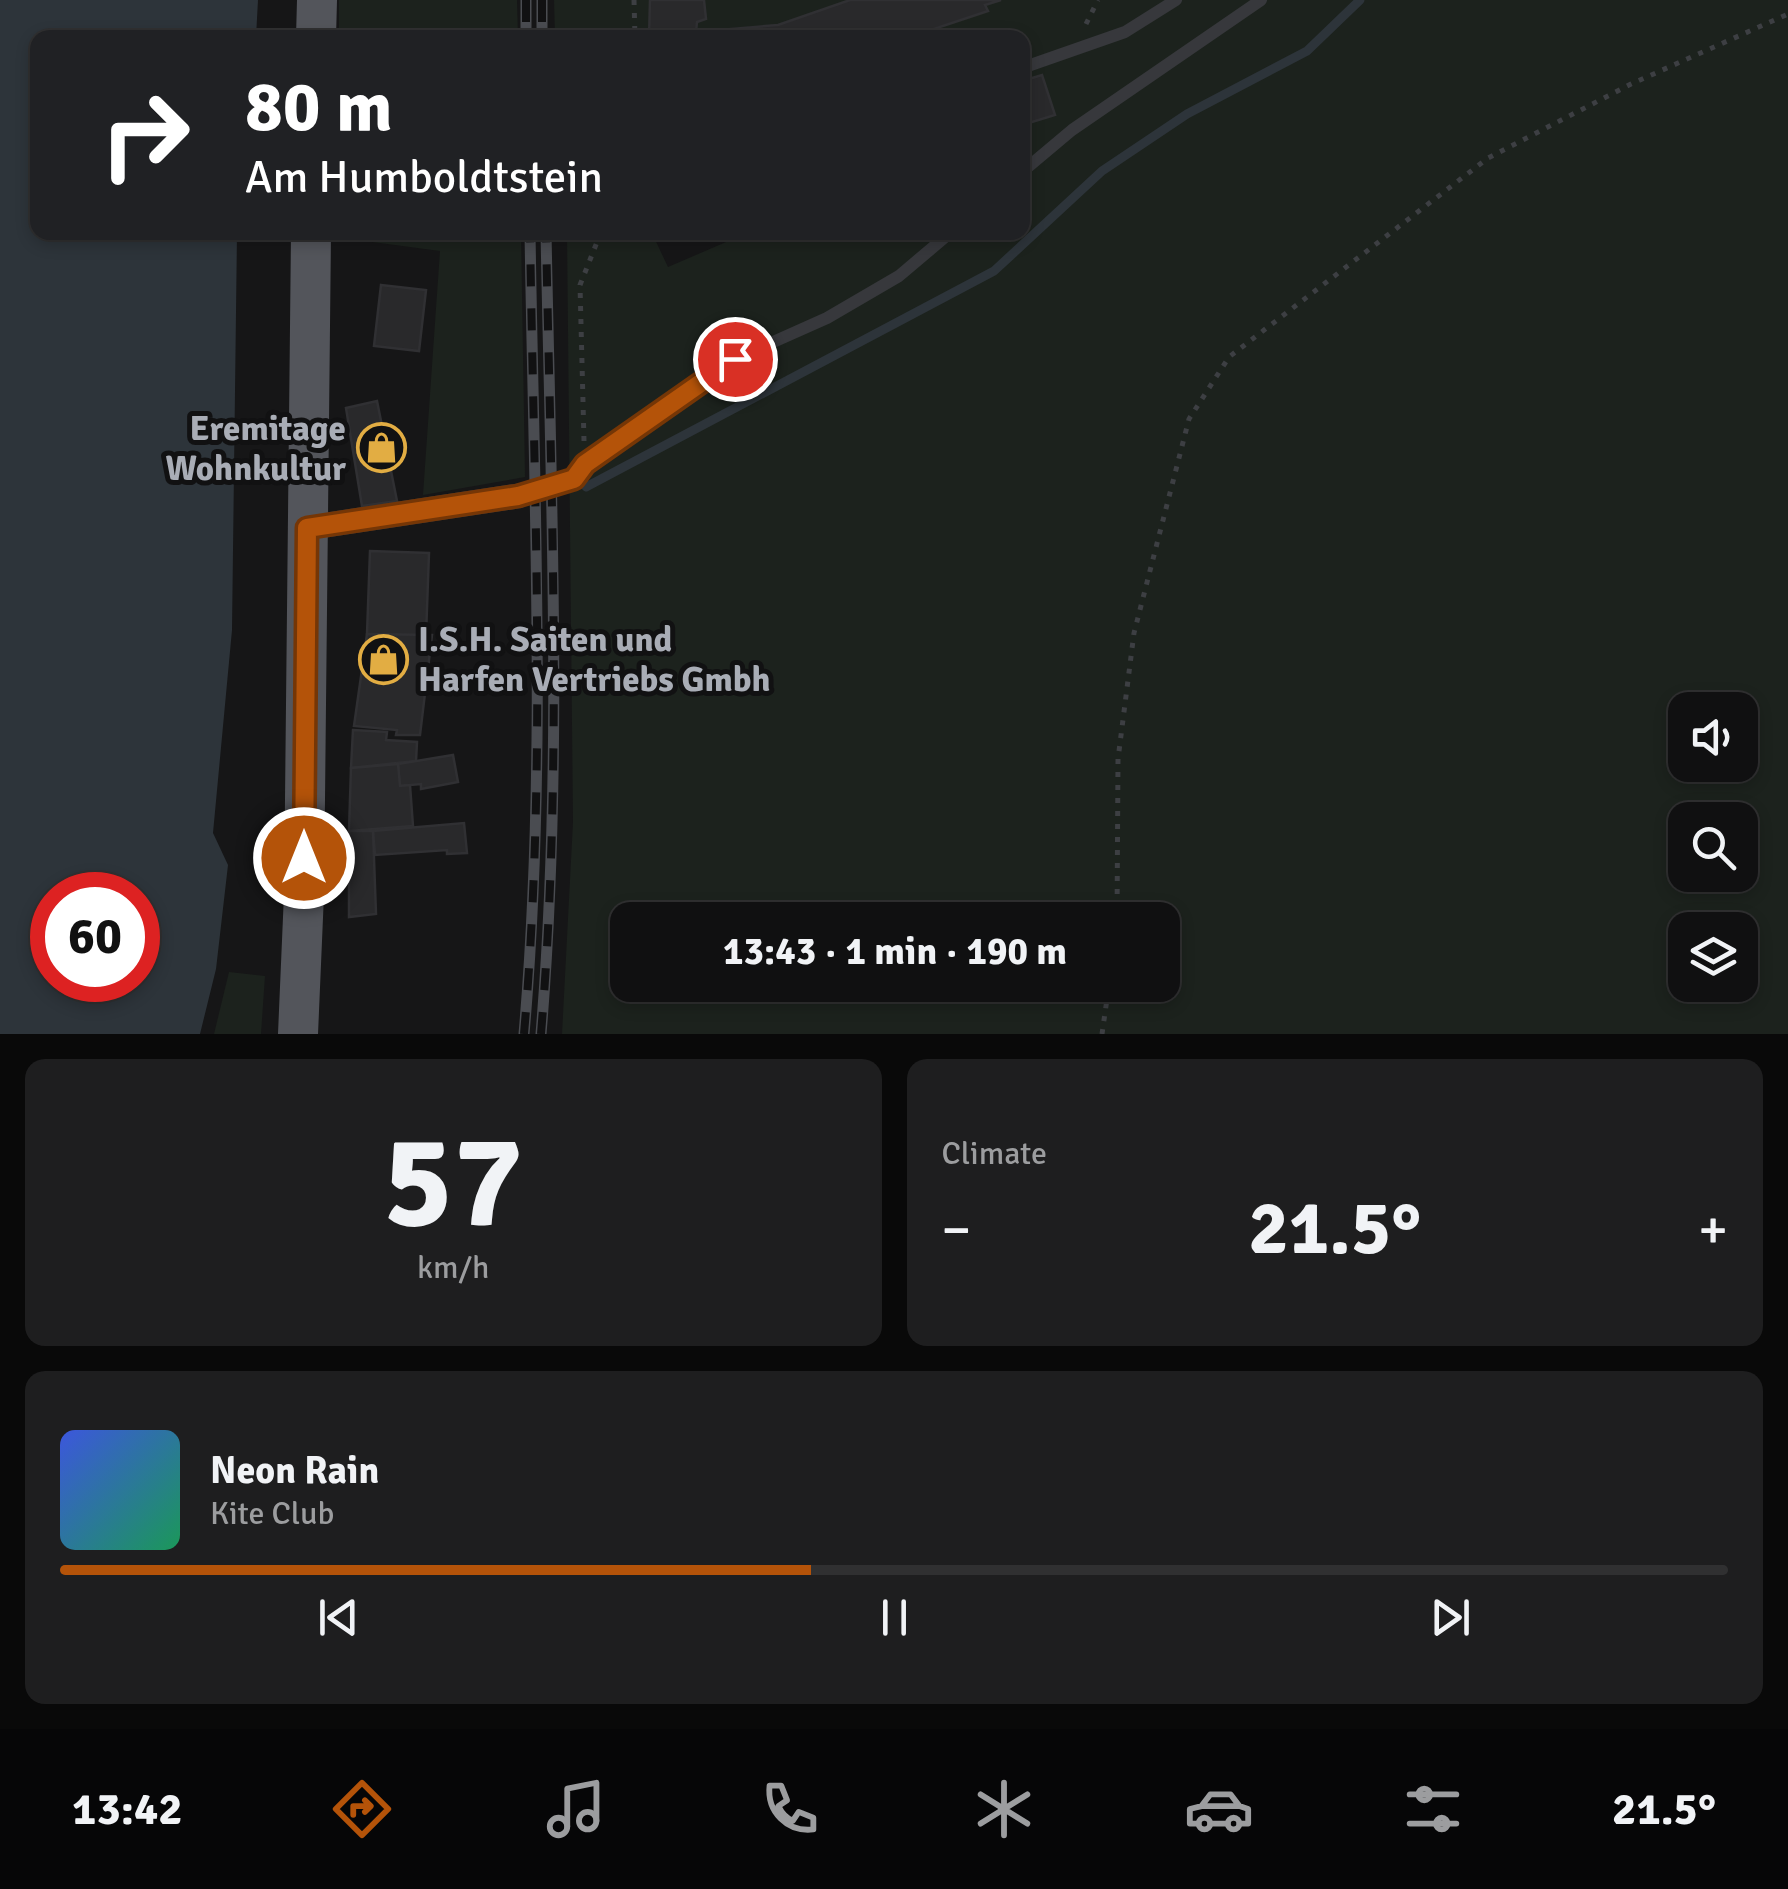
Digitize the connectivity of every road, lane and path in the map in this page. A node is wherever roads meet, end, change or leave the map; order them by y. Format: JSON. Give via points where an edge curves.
{"nodes":[{"id":1,"x":318,"y":0,"type":"edge"},
{"id":2,"x":634,"y":0,"type":"edge"},
{"id":3,"x":1176,"y":0,"type":"edge"},
{"id":4,"x":1261,"y":0,"type":"edge"},
{"id":5,"x":1788,"y":14,"type":"edge"},
{"id":6,"x":316,"y":30,"type":"edge"},
{"id":7,"x":636,"y":30,"type":"edge"},
{"id":8,"x":1030,"y":65,"type":"edge"},
{"id":9,"x":1030,"y":165,"type":"edge"},
{"id":10,"x":311,"y":240,"type":"edge"},
{"id":11,"x":597,"y":240,"type":"edge"},
{"id":12,"x":942,"y":240,"type":"edge"},
{"id":13,"x":585,"y":464,"type":"junction"},
{"id":14,"x":518,"y":496,"type":"joint"},
{"id":15,"x":307,"y":528,"type":"junction"},
{"id":16,"x":1118,"y":902,"type":"edge"},
{"id":17,"x":1107,"y":1002,"type":"edge"},
{"id":18,"x":298,"y":1034,"type":"edge"},
{"id":19,"x":1102,"y":1034,"type":"edge"}],
"edges":[{"from":1,"to":6,"type":"main road"},
{"from":2,"to":7,"type":"path"},
{"from":3,"to":8,"type":"lane","via":[[1125,32]]},
{"from":4,"to":9,"type":"lane"},
{"from":5,"to":16,"type":"path","via":[[1488,158],[1229,357],[1189,419],[1134,633],[1118,759]]},
{"from":10,"to":15,"type":"main road"},
{"from":11,"to":13,"type":"path","via":[[580,285]]},
{"from":12,"to":13,"type":"lane","via":[[899,276],[827,318],[735,359]]},
{"from":13,"to":14,"type":"lane","via":[[574,479]]},
{"from":14,"to":15,"type":"street"},
{"from":15,"to":18,"type":"main road"},
{"from":17,"to":19,"type":"path"}]}
